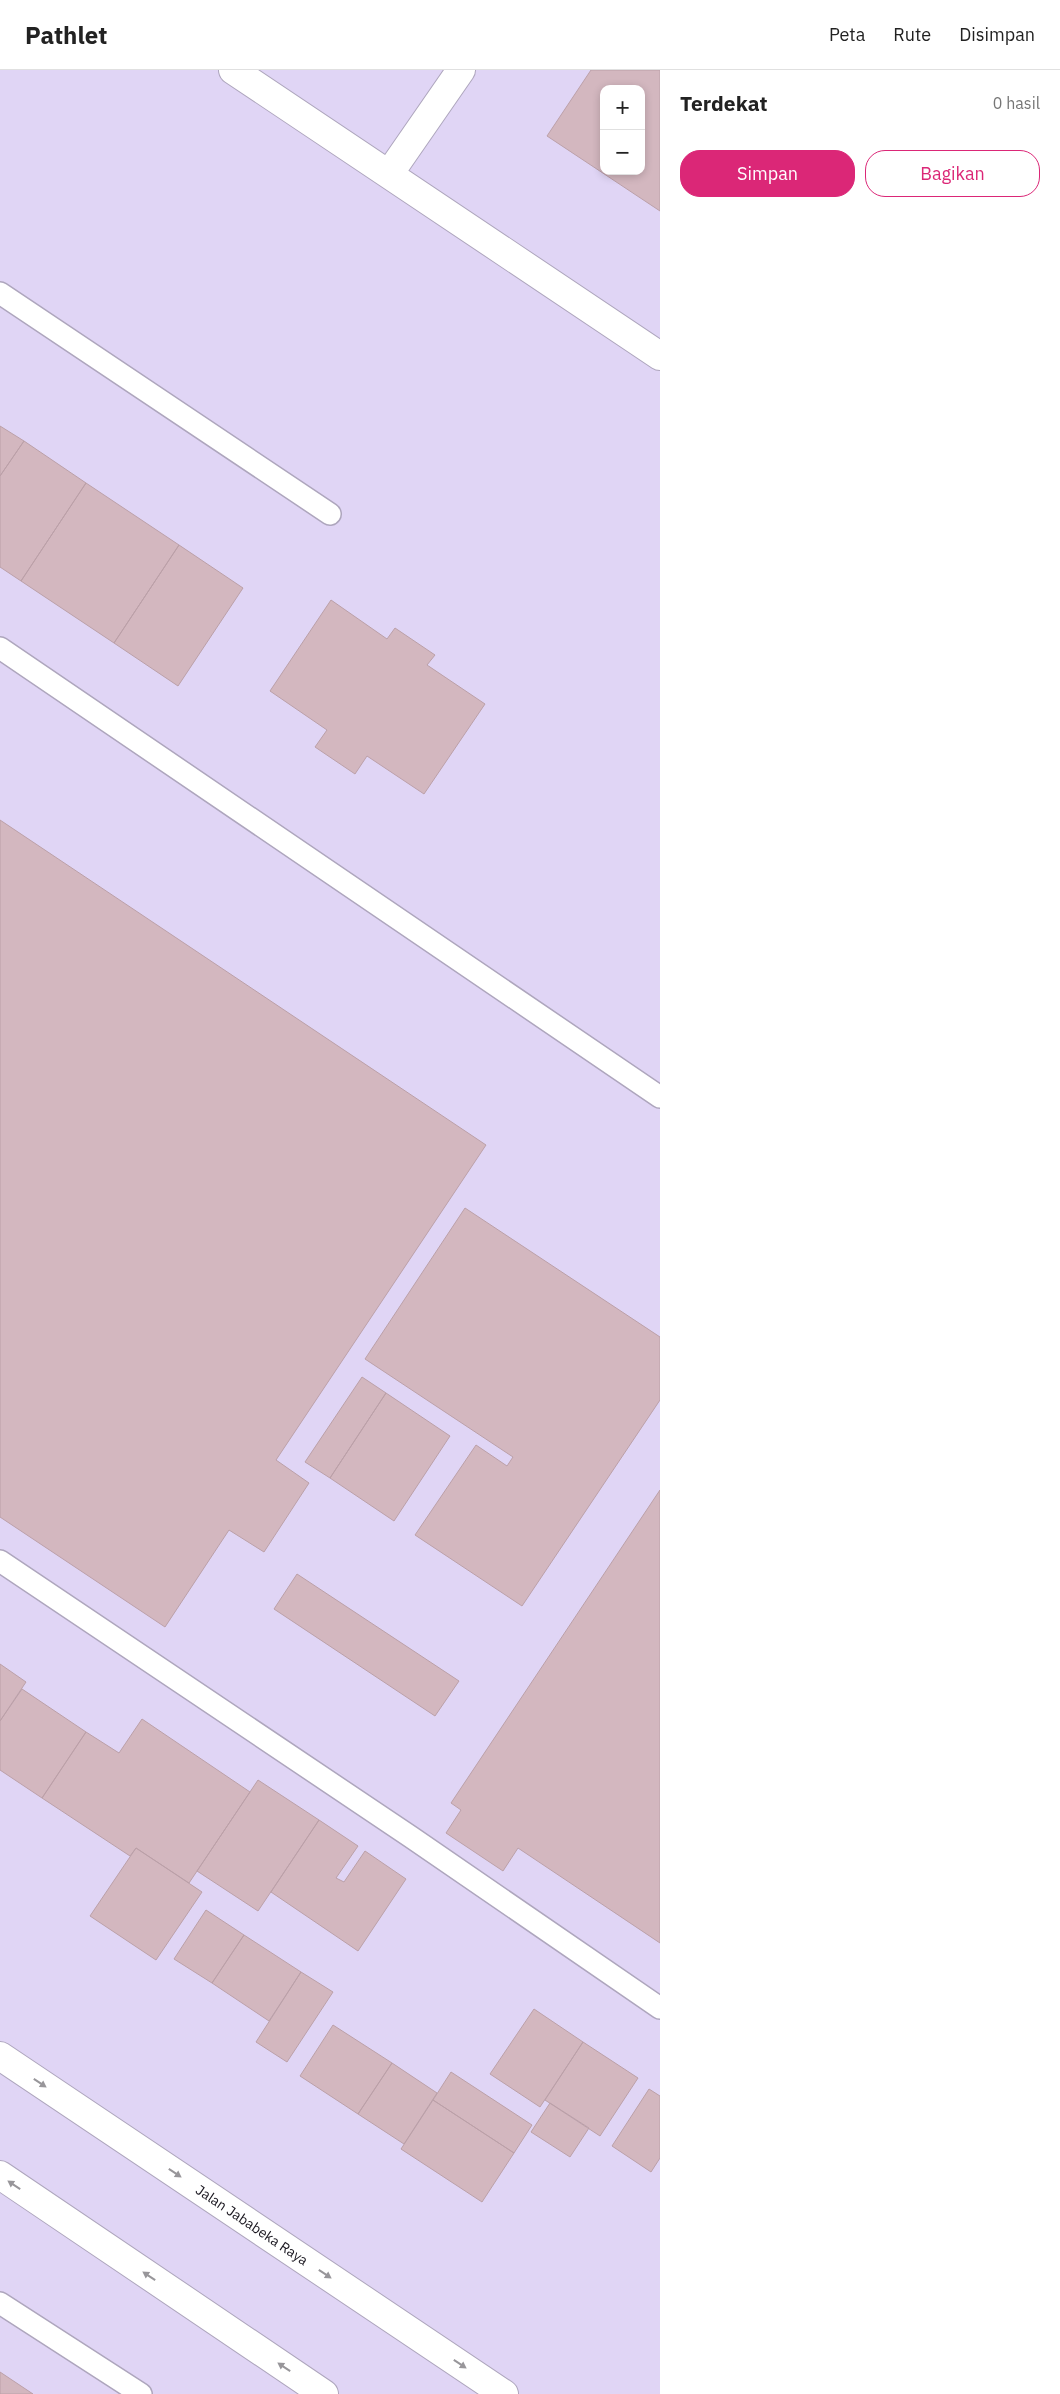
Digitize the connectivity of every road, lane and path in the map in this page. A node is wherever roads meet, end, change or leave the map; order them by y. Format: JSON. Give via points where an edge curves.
{"nodes":[{"id":1,"x":233,"y":70,"type":"edge"},
{"id":2,"x":461,"y":70,"type":"edge"},
{"id":3,"x":389,"y":174,"type":"junction"},
{"id":4,"x":0,"y":293,"type":"edge"},
{"id":5,"x":660,"y":356,"type":"edge"},
{"id":6,"x":330,"y":514,"type":"dead end"},
{"id":7,"x":0,"y":648,"type":"edge"},
{"id":8,"x":660,"y":1097,"type":"edge"},
{"id":9,"x":0,"y":1561,"type":"edge"},
{"id":10,"x":660,"y":2008,"type":"edge"},
{"id":11,"x":0,"y":2056,"type":"edge"},
{"id":12,"x":0,"y":2175,"type":"edge"},
{"id":13,"x":0,"y":2303,"type":"edge"},
{"id":14,"x":141,"y":2394,"type":"edge"},
{"id":15,"x":324,"y":2394,"type":"edge"},
{"id":16,"x":504,"y":2394,"type":"edge"}],
"edges":[{"from":1,"to":3,"type":"street"},
{"from":2,"to":3,"type":"street"},
{"from":3,"to":5,"type":"street"},
{"from":4,"to":6,"type":"lane"},
{"from":7,"to":8,"type":"lane"},
{"from":9,"to":10,"type":"lane"},
{"from":11,"to":16,"type":"street","name":"Jalan Jababeka Raya","one_way":true},
{"from":15,"to":12,"type":"street","one_way":true},
{"from":13,"to":14,"type":"lane"}]}
